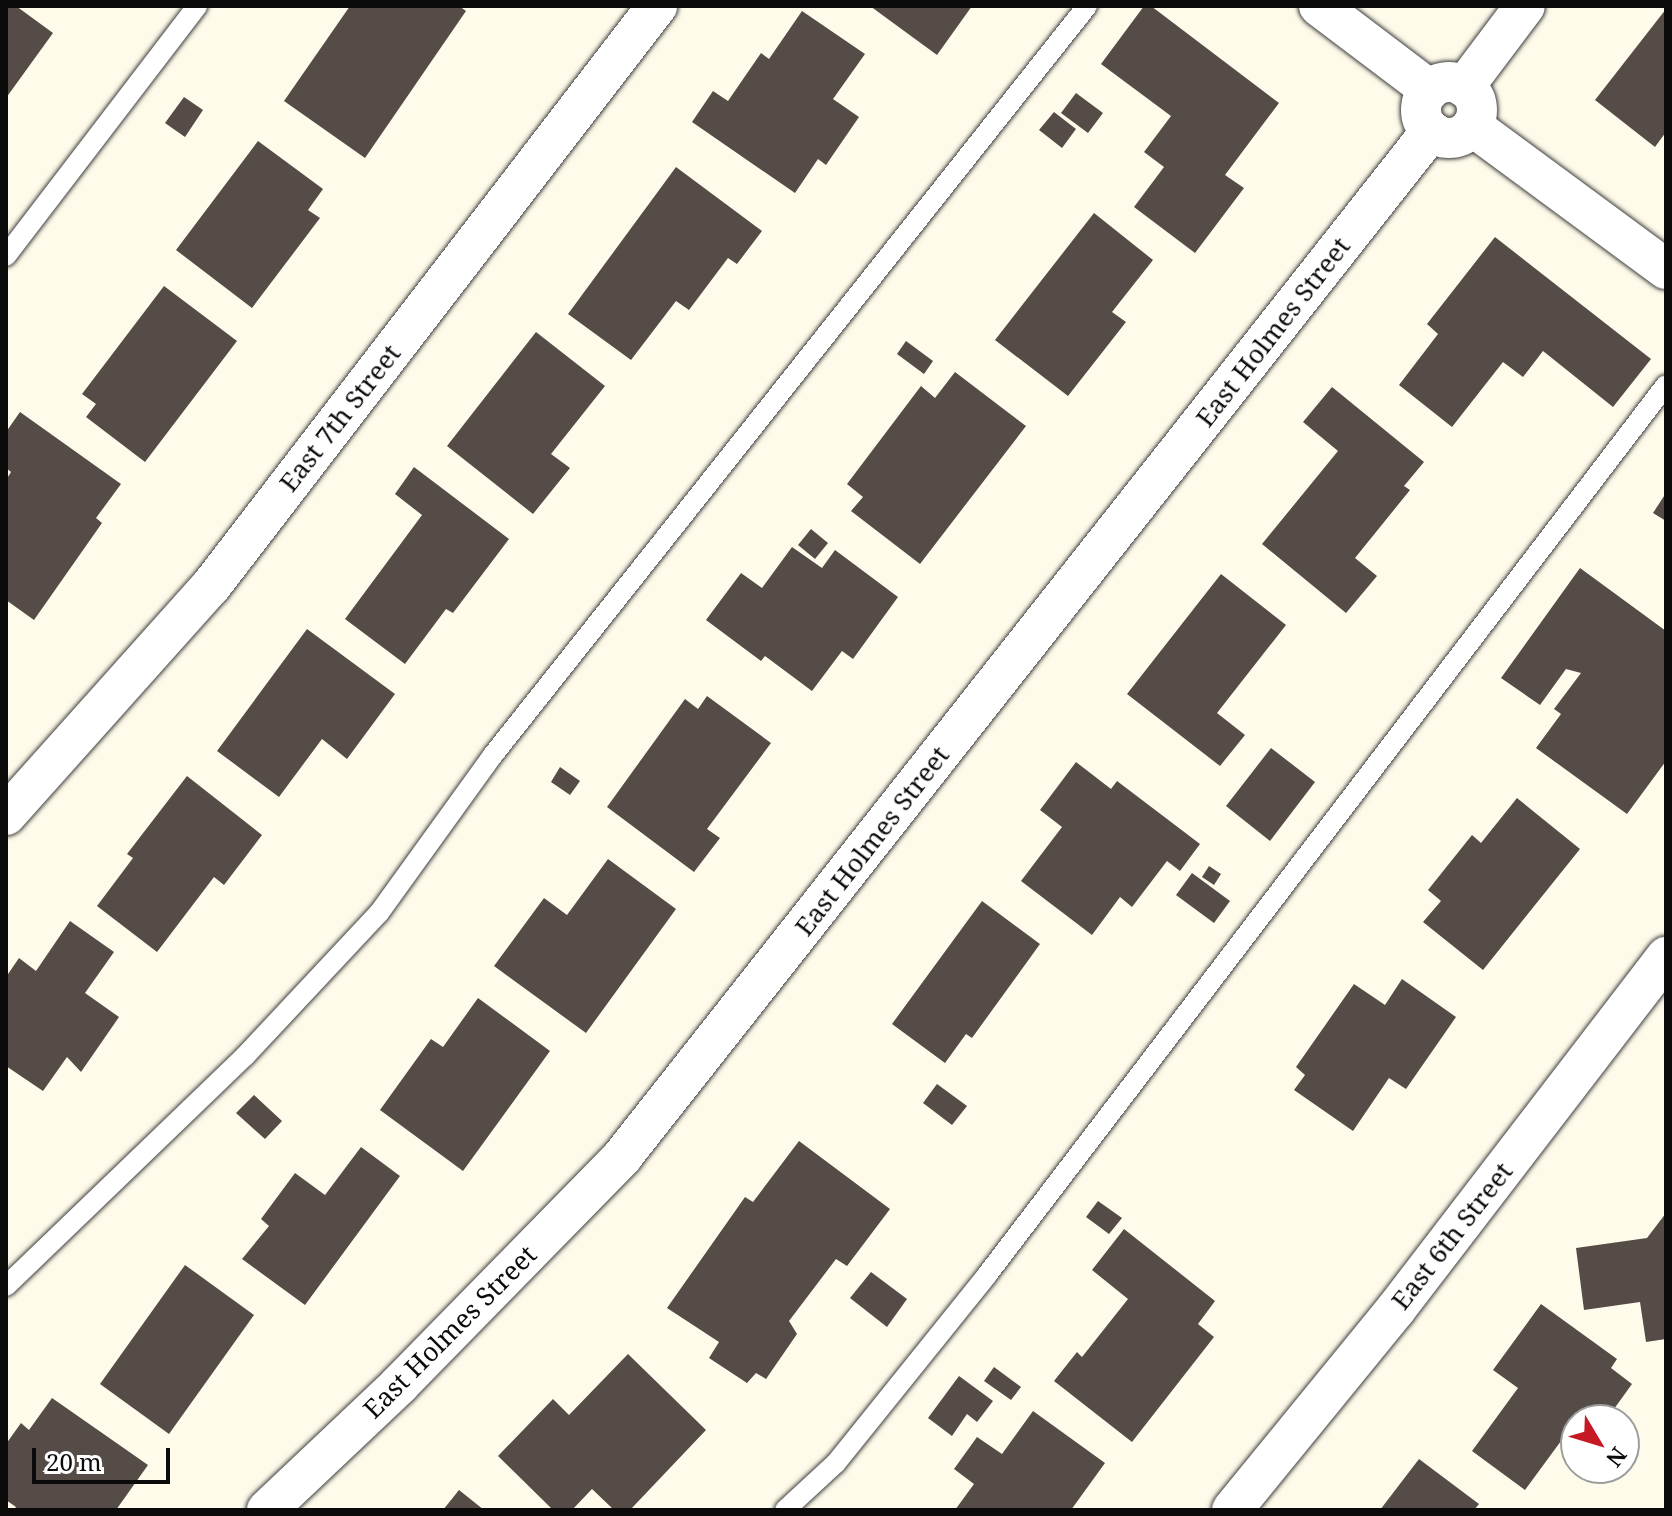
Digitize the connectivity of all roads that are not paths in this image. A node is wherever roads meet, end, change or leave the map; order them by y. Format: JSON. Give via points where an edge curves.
{"nodes":[{"id":1,"x":197,"y":6,"type":"edge"},
{"id":2,"x":657,"y":6,"type":"edge"},
{"id":3,"x":1087,"y":6,"type":"edge"},
{"id":4,"x":1319,"y":6,"type":"edge"},
{"id":5,"x":1525,"y":6,"type":"edge"},
{"id":6,"x":1447,"y":89,"type":"junction"},
{"id":7,"x":1472,"y":126,"type":"junction"},
{"id":8,"x":1431,"y":131,"type":"junction"},
{"id":9,"x":6,"y":256,"type":"edge"},
{"id":10,"x":1666,"y":269,"type":"edge"},
{"id":11,"x":1666,"y":385,"type":"edge"},
{"id":12,"x":6,"y":815,"type":"edge"},
{"id":13,"x":1666,"y":957,"type":"edge"},
{"id":14,"x":6,"y":1286,"type":"edge"},
{"id":15,"x":267,"y":1510,"type":"edge"},
{"id":16,"x":785,"y":1510,"type":"edge"},
{"id":17,"x":1232,"y":1510,"type":"edge"}],
"edges":[{"from":1,"to":9,"type":"lane"},
{"from":2,"to":12,"type":"street","name":"East 7th Street","via":[[211,586]]},
{"from":3,"to":14,"type":"lane","via":[[503,742],[379,913],[245,1056]]},
{"from":4,"to":6,"type":"street"},
{"from":5,"to":6,"type":"street"},
{"from":6,"to":7,"type":"street","via":[[1475,100]]},
{"from":6,"to":8,"type":"street","via":[[1424,98],[1422,116]]},
{"from":7,"to":8,"type":"street","via":[[1448,138]]},
{"from":7,"to":10,"type":"street"},
{"from":8,"to":15,"type":"street","name":"East Holmes Street","via":[[622,1157],[399,1385]]},
{"from":11,"to":16,"type":"lane","via":[[987,1275],[836,1463]]},
{"from":13,"to":17,"type":"street","name":"East 6th Street","via":[[1396,1309]]}]}
